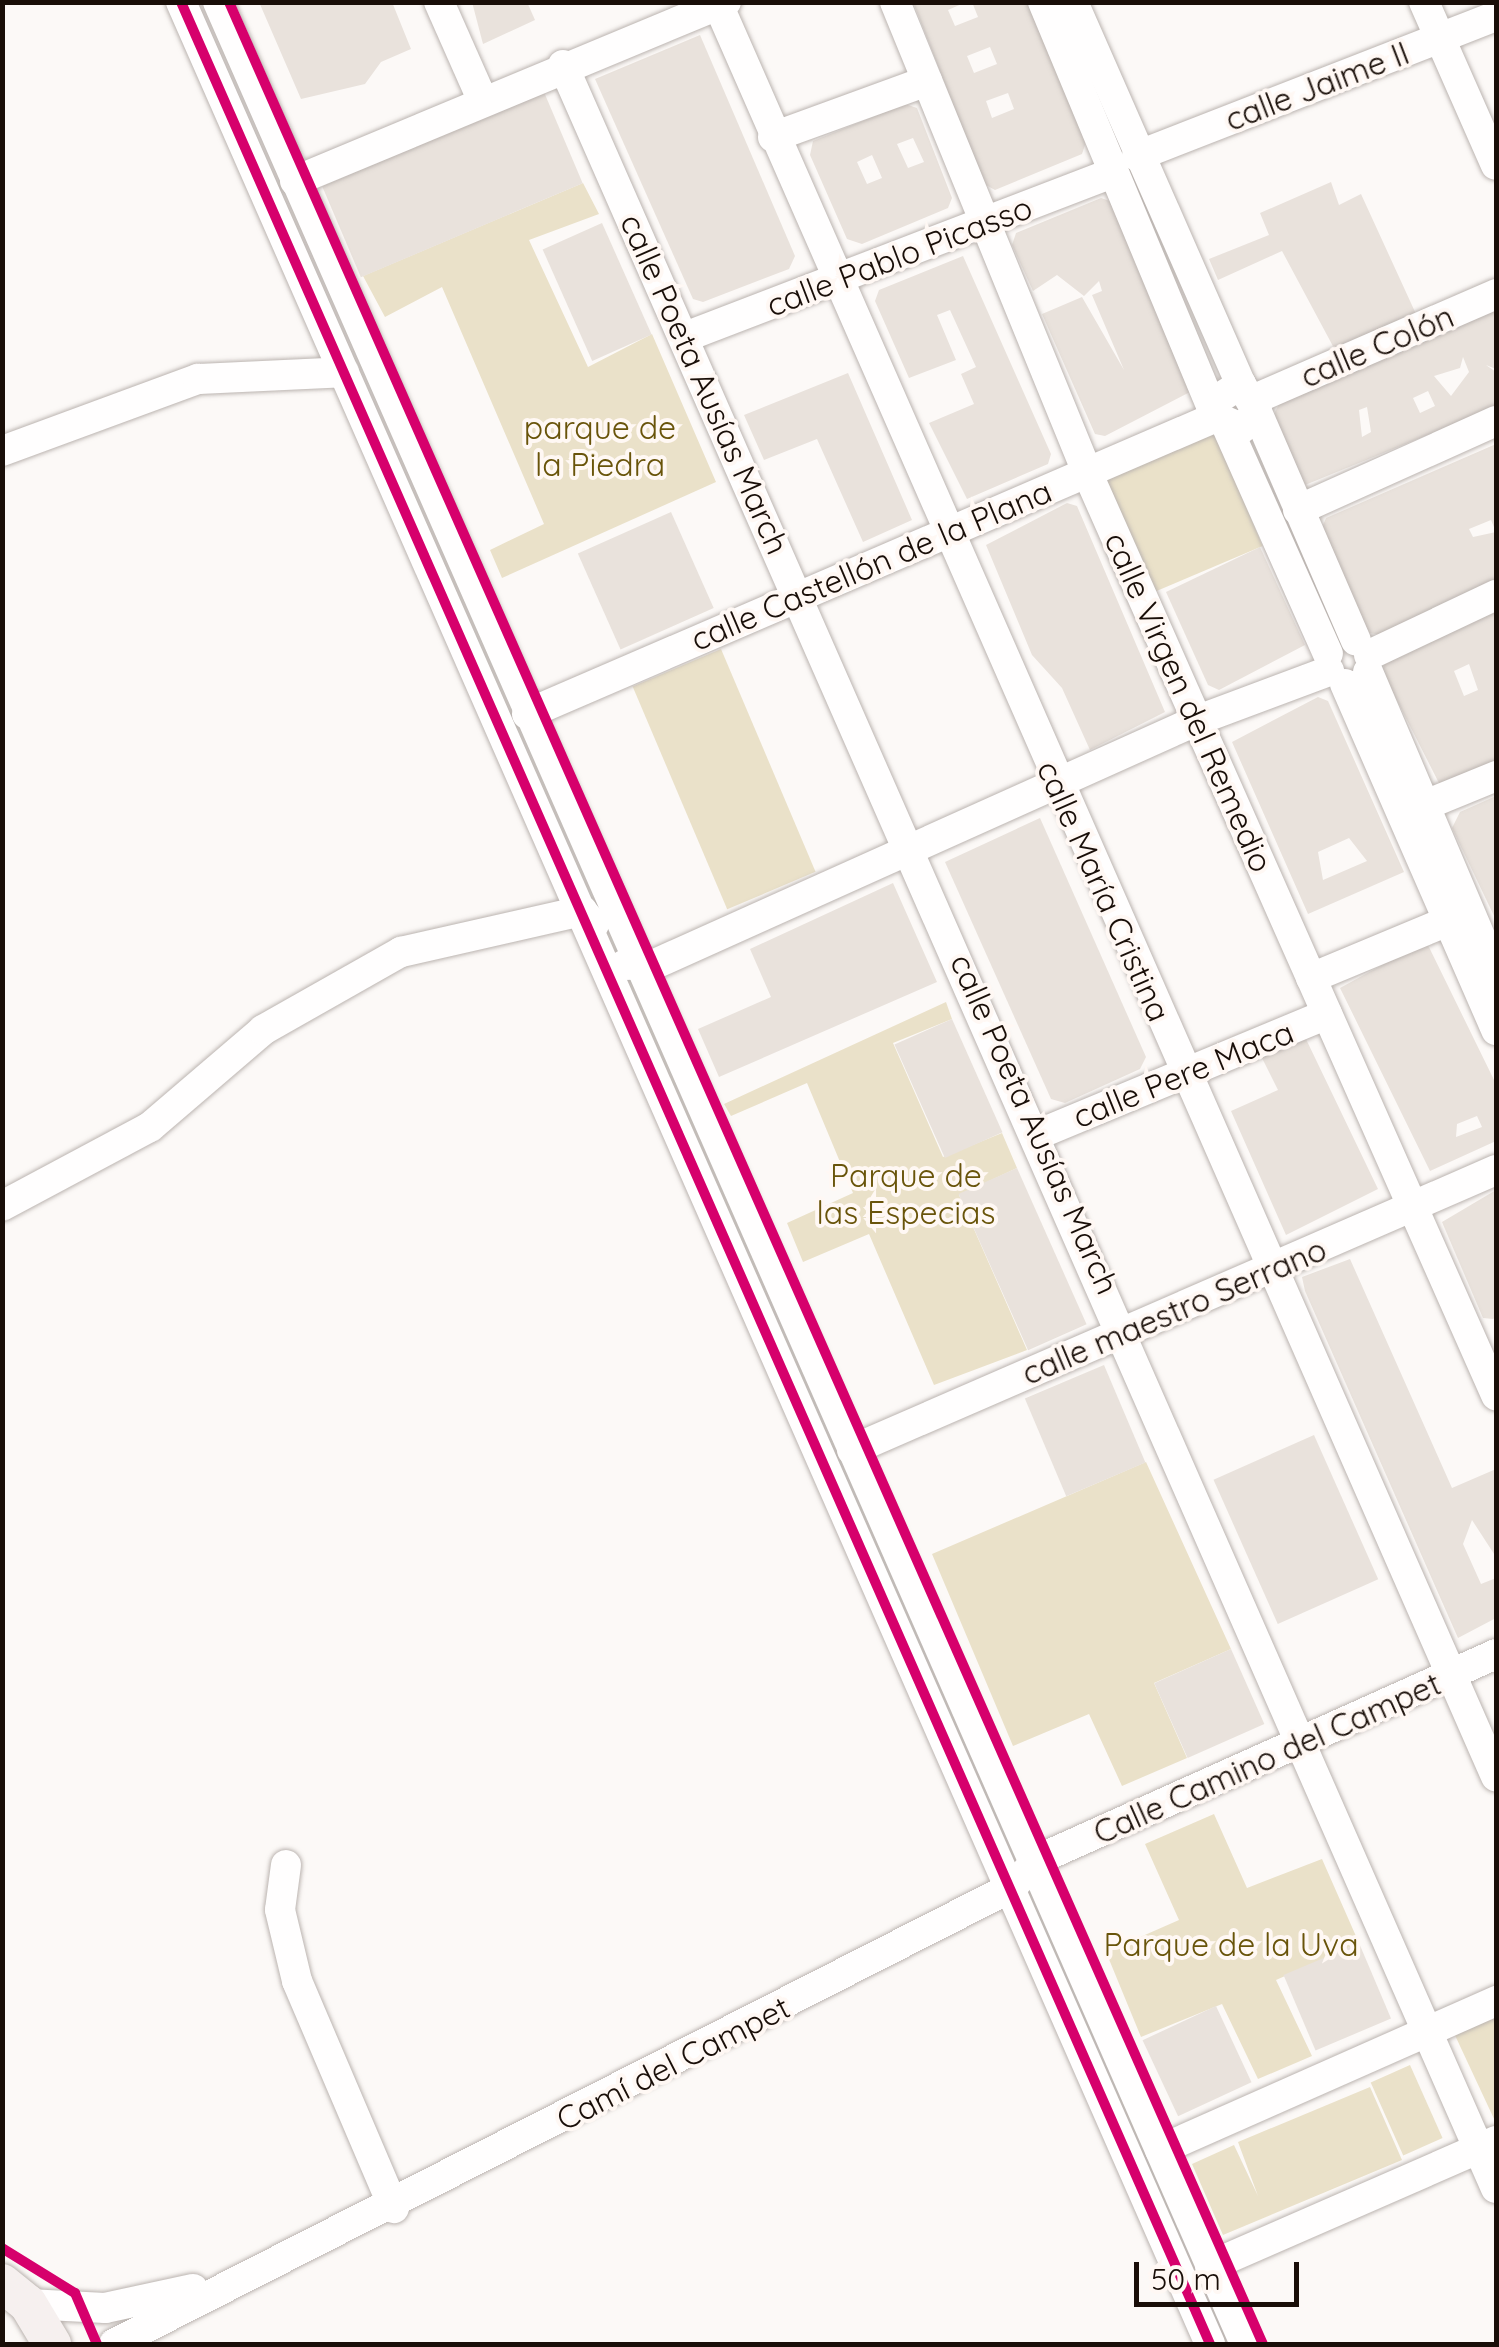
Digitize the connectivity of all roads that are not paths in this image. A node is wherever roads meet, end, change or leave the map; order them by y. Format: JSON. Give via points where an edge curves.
{"nodes":[{"id":1,"x":181,"y":2,"type":"edge"},
{"id":2,"x":218,"y":2,"type":"edge"},
{"id":3,"x":439,"y":2,"type":"edge"},
{"id":4,"x":896,"y":2,"type":"edge"},
{"id":5,"x":1043,"y":2,"type":"edge"},
{"id":6,"x":1073,"y":2,"type":"edge"},
{"id":7,"x":1424,"y":2,"type":"edge"},
{"id":8,"x":720,"y":4,"type":"edge"},
{"id":9,"x":1496,"y":16,"type":"edge"},
{"id":10,"x":1440,"y":38,"type":"junction"},
{"id":11,"x":563,"y":66,"type":"junction"},
{"id":12,"x":928,"y":81,"type":"junction"},
{"id":13,"x":481,"y":97,"type":"junction"},
{"id":14,"x":773,"y":137,"type":"junction"},
{"id":15,"x":1125,"y":165,"type":"junction"},
{"id":16,"x":1496,"y":165,"type":"edge"},
{"id":17,"x":296,"y":181,"type":"junction"},
{"id":18,"x":985,"y":223,"type":"junction"},
{"id":19,"x":834,"y":281,"type":"junction"},
{"id":20,"x":1496,"y":294,"type":"edge"},
{"id":21,"x":684,"y":337,"type":"junction"},
{"id":22,"x":344,"y":372,"type":"junction"},
{"id":23,"x":1252,"y":398,"type":"junction"},
{"id":24,"x":1219,"y":415,"type":"junction"},
{"id":25,"x":1496,"y":421,"type":"edge"},
{"id":26,"x":2,"y":451,"type":"edge"},
{"id":27,"x":1086,"y":472,"type":"junction"},
{"id":28,"x":1298,"y":510,"type":"junction"},
{"id":29,"x":945,"y":532,"type":"junction"},
{"id":30,"x":1496,"y":595,"type":"edge"},
{"id":31,"x":799,"y":596,"type":"junction"},
{"id":32,"x":1349,"y":663,"type":"junction"},
{"id":33,"x":527,"y":714,"type":"junction"},
{"id":34,"x":1198,"y":720,"type":"junction"},
{"id":35,"x":1496,"y":776,"type":"edge"},
{"id":36,"x":1058,"y":785,"type":"junction"},
{"id":37,"x":1424,"y":806,"type":"junction"},
{"id":38,"x":913,"y":851,"type":"junction"},
{"id":39,"x":582,"y":911,"type":"junction"},
{"id":40,"x":1448,"y":922,"type":"junction"},
{"id":41,"x":641,"y":969,"type":"junction"},
{"id":42,"x":1496,"y":973,"type":"edge"},
{"id":43,"x":1312,"y":978,"type":"junction"},
{"id":44,"x":1328,"y":1014,"type":"junction"},
{"id":45,"x":1496,"y":1030,"type":"edge"},
{"id":46,"x":1185,"y":1074,"type":"junction"},
{"id":47,"x":1039,"y":1134,"type":"junction"},
{"id":48,"x":1496,"y":1170,"type":"edge"},
{"id":49,"x":2,"y":1206,"type":"edge"},
{"id":50,"x":1413,"y":1206,"type":"junction"},
{"id":51,"x":1272,"y":1270,"type":"junction"},
{"id":52,"x":1127,"y":1330,"type":"junction"},
{"id":53,"x":1485,"y":1340,"type":"edge"},
{"id":54,"x":1496,"y":1395,"type":"edge"},
{"id":55,"x":852,"y":1450,"type":"junction"},
{"id":56,"x":1496,"y":1654,"type":"edge"},
{"id":57,"x":1452,"y":1676,"type":"junction"},
{"id":58,"x":1301,"y":1744,"type":"junction"},
{"id":59,"x":1496,"y":1777,"type":"edge"},
{"id":60,"x":1037,"y":1860,"type":"junction"},
{"id":61,"x":286,"y":1865,"type":"dead end"},
{"id":62,"x":1012,"y":1888,"type":"junction"},
{"id":63,"x":1496,"y":2001,"type":"edge"},
{"id":64,"x":1427,"y":2031,"type":"junction"},
{"id":65,"x":1488,"y":2145,"type":"edge"},
{"id":66,"x":1160,"y":2150,"type":"junction"},
{"id":67,"x":1496,"y":2188,"type":"edge"},
{"id":68,"x":394,"y":2208,"type":"junction"},
{"id":69,"x":300,"y":2254,"type":"junction"},
{"id":70,"x":1210,"y":2266,"type":"junction"},
{"id":71,"x":15,"y":2293,"type":"edge"},
{"id":72,"x":52,"y":2344,"type":"edge"},
{"id":73,"x":114,"y":2344,"type":"edge"},
{"id":74,"x":1210,"y":2344,"type":"edge"},
{"id":75,"x":1246,"y":2344,"type":"edge"}],
"edges":[{"from":1,"to":22,"type":"street"},
{"from":2,"to":17,"type":"street"},
{"from":3,"to":13,"type":"street"},
{"from":4,"to":12,"type":"street","name":"calle Virgen del Remedio"},
{"from":5,"to":15,"type":"street"},
{"from":6,"to":15,"type":"street"},
{"from":7,"to":10,"type":"street"},
{"from":8,"to":11,"type":"street"},
{"from":8,"to":14,"type":"street","name":"calle María Cristina"},
{"from":9,"to":10,"type":"street","name":"calle Jaime II"},
{"from":10,"to":15,"type":"street","name":"calle Jaime II"},
{"from":10,"to":16,"type":"street"},
{"from":11,"to":13,"type":"street"},
{"from":11,"to":21,"type":"street","name":"calle Poeta Ausías March"},
{"from":12,"to":14,"type":"street"},
{"from":12,"to":18,"type":"street","name":"calle Virgen del Remedio"},
{"from":13,"to":17,"type":"street"},
{"from":14,"to":19,"type":"street","name":"calle María Cristina"},
{"from":15,"to":18,"type":"street","name":"calle Pablo Picasso"},
{"from":15,"to":23,"type":"street"},
{"from":15,"to":24,"type":"street"},
{"from":17,"to":33,"type":"street"},
{"from":18,"to":19,"type":"street","name":"calle Pablo Picasso"},
{"from":18,"to":27,"type":"street","name":"calle Virgen del Remedio"},
{"from":19,"to":21,"type":"street","name":"calle Pablo Picasso"},
{"from":19,"to":29,"type":"street","name":"calle María Cristina"},
{"from":20,"to":23,"type":"street","name":"calle Colón"},
{"from":21,"to":31,"type":"street","name":"calle Poeta Ausías March"},
{"from":22,"to":26,"type":"street","via":[[198,380]]},
{"from":22,"to":39,"type":"street"},
{"from":23,"to":24,"type":"street","name":"calle Colón"},
{"from":23,"to":28,"type":"street"},
{"from":24,"to":27,"type":"street","name":"calle Castellón de la Plana"},
{"from":24,"to":32,"type":"street"},
{"from":25,"to":28,"type":"street"},
{"from":27,"to":29,"type":"street","name":"calle Castellón de la Plana"},
{"from":27,"to":34,"type":"street","name":"calle Virgen del Remedio"},
{"from":28,"to":32,"type":"street"},
{"from":29,"to":31,"type":"street","name":"calle Castellón de la Plana"},
{"from":29,"to":36,"type":"street","name":"calle María Cristina"},
{"from":30,"to":32,"type":"street"},
{"from":31,"to":33,"type":"street","name":"calle Castellón de la Plana"},
{"from":31,"to":38,"type":"street","name":"calle Poeta Ausías March"},
{"from":32,"to":34,"type":"street"},
{"from":32,"to":37,"type":"street"},
{"from":32,"to":40,"type":"street"},
{"from":33,"to":41,"type":"street"},
{"from":34,"to":36,"type":"street"},
{"from":34,"to":43,"type":"street","name":"calle Virgen del Remedio"},
{"from":35,"to":37,"type":"street"},
{"from":36,"to":38,"type":"street"},
{"from":36,"to":46,"type":"street","name":"calle María Cristina"},
{"from":37,"to":42,"type":"street"},
{"from":38,"to":41,"type":"street"},
{"from":38,"to":47,"type":"street","name":"calle Poeta Ausías March"},
{"from":39,"to":41,"type":"street","via":[[621,964]]},
{"from":39,"to":49,"type":"street","via":[[438,940],[343,980],[263,1030],[179,1108]]},
{"from":39,"to":62,"type":"street"},
{"from":40,"to":43,"type":"street"},
{"from":40,"to":45,"type":"street"},
{"from":41,"to":55,"type":"street"},
{"from":43,"to":44,"type":"street","name":"calle Virgen del Remedio"},
{"from":44,"to":46,"type":"street","name":"calle Pere Maca"},
{"from":44,"to":50,"type":"street","name":"calle Virgen del Remedio"},
{"from":46,"to":47,"type":"street","name":"calle Pere Maca"},
{"from":46,"to":51,"type":"street","name":"calle María Cristina"},
{"from":47,"to":52,"type":"street","name":"calle Poeta Ausías March"},
{"from":48,"to":50,"type":"street","name":"calle maestro Serrano"},
{"from":50,"to":51,"type":"street","name":"calle maestro Serrano"},
{"from":50,"to":53,"type":"street","name":"calle Virgen del Remedio"},
{"from":51,"to":52,"type":"street","name":"calle maestro Serrano"},
{"from":51,"to":57,"type":"street","name":"calle María Cristina"},
{"from":52,"to":55,"type":"street","name":"calle maestro Serrano"},
{"from":52,"to":58,"type":"street","name":"calle Poeta Ausías March"},
{"from":53,"to":54,"type":"street","name":"calle Virgen del Remedio"},
{"from":55,"to":60,"type":"street"},
{"from":56,"to":57,"type":"street","name":"Calle Camino del Campet"},
{"from":57,"to":58,"type":"street","name":"Calle Camino del Campet"},
{"from":57,"to":59,"type":"street","name":"calle María Cristina"},
{"from":58,"to":60,"type":"street","name":"Calle Camino del Campet"},
{"from":58,"to":64,"type":"street","name":"calle Poeta Ausías March"},
{"from":60,"to":62,"type":"street","name":"Camí del Campet"},
{"from":60,"to":66,"type":"street"},
{"from":61,"to":68,"type":"street","via":[[280,1910],[297,1982]]},
{"from":62,"to":68,"type":"street","name":"Camí del Campet"},
{"from":62,"to":74,"type":"street"},
{"from":63,"to":64,"type":"street"},
{"from":64,"to":65,"type":"street","name":"calle Poeta Ausías March"},
{"from":64,"to":66,"type":"street"},
{"from":65,"to":67,"type":"street","name":"calle Poeta Ausías March"},
{"from":65,"to":70,"type":"street"},
{"from":66,"to":70,"type":"street"},
{"from":68,"to":69,"type":"street","name":"Camí del Campet"},
{"from":69,"to":71,"type":"street","name":"Camí del Campet","via":[[148,2301]]},
{"from":69,"to":73,"type":"street","name":"Camí del Campet"},
{"from":70,"to":75,"type":"street"},
{"from":71,"to":72,"type":"main road"}]}
